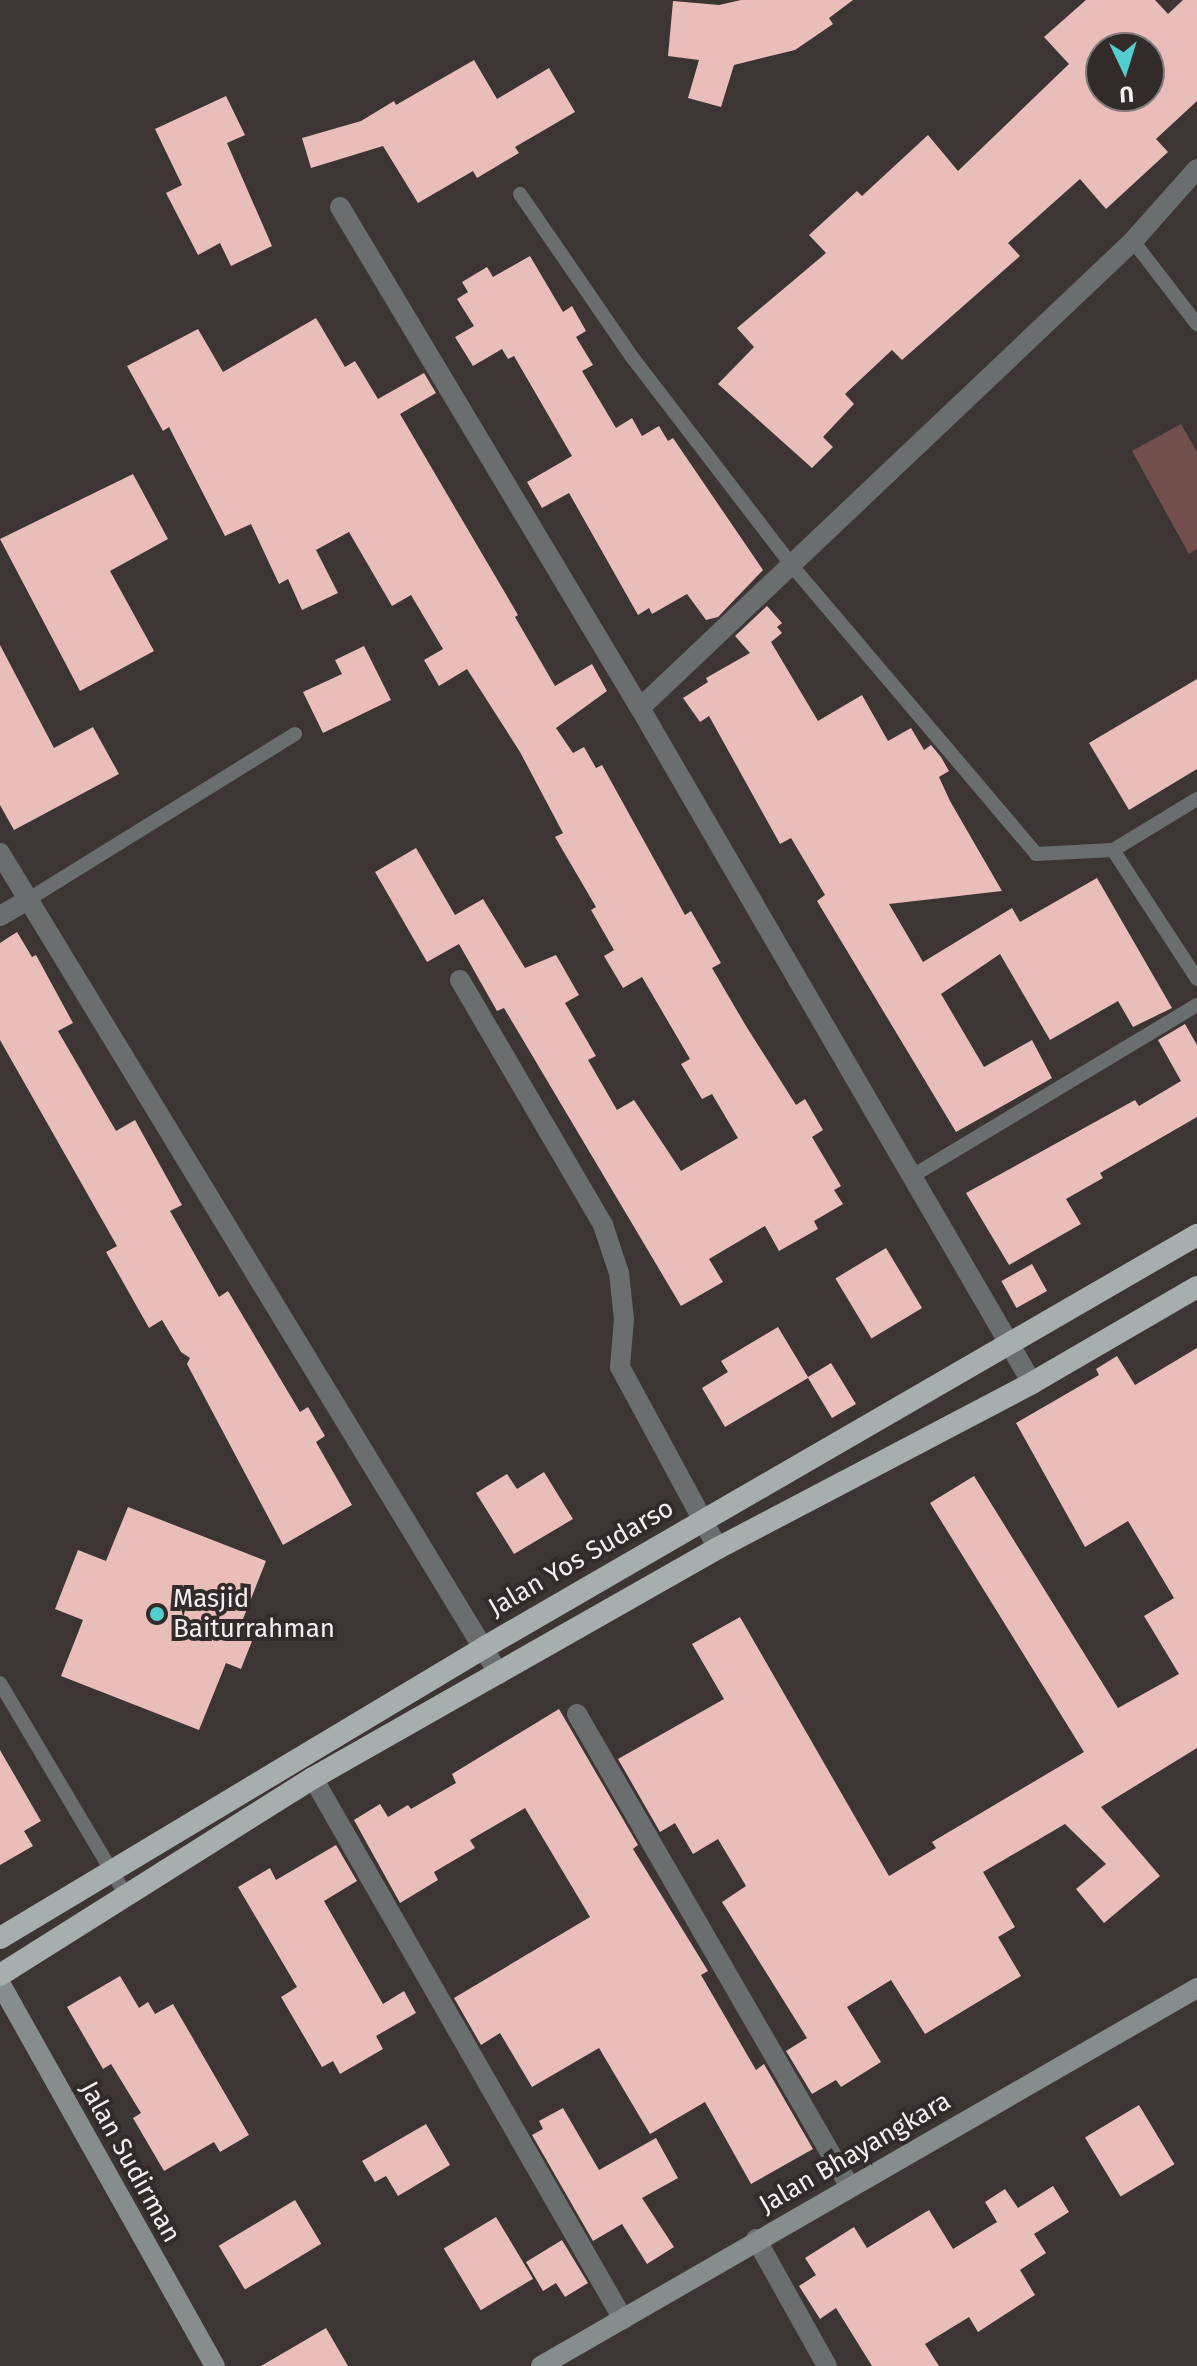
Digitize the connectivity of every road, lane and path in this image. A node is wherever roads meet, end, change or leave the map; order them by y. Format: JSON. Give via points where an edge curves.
{"nodes":[{"id":1,"x":1197,"y":169,"type":"edge"},
{"id":2,"x":520,"y":194,"type":"dead end"},
{"id":3,"x":340,"y":207,"type":"dead end"},
{"id":4,"x":1133,"y":241,"type":"junction"},
{"id":5,"x":1197,"y":324,"type":"edge"},
{"id":6,"x":793,"y":567,"type":"junction"},
{"id":7,"x":640,"y":708,"type":"junction"},
{"id":8,"x":295,"y":734,"type":"dead end"},
{"id":9,"x":1197,"y":799,"type":"edge"},
{"id":10,"x":1113,"y":850,"type":"junction"},
{"id":11,"x":0,"y":853,"type":"edge"},
{"id":12,"x":29,"y":899,"type":"junction"},
{"id":13,"x":0,"y":916,"type":"edge"},
{"id":14,"x":1197,"y":979,"type":"edge"},
{"id":15,"x":460,"y":980,"type":"dead end"},
{"id":16,"x":1197,"y":1005,"type":"edge"},
{"id":17,"x":914,"y":1175,"type":"junction"},
{"id":18,"x":1197,"y":1235,"type":"edge"},
{"id":19,"x":1197,"y":1287,"type":"edge"},
{"id":20,"x":1011,"y":1347,"type":"junction"},
{"id":21,"x":1032,"y":1383,"type":"junction"},
{"id":22,"x":701,"y":1520,"type":"junction"},
{"id":23,"x":718,"y":1548,"type":"junction"},
{"id":24,"x":485,"y":1647,"type":"junction"},
{"id":25,"x":499,"y":1674,"type":"junction"},
{"id":26,"x":0,"y":1683,"type":"edge"},
{"id":27,"x":577,"y":1714,"type":"dead end"},
{"id":28,"x":313,"y":1778,"type":"junction"},
{"id":29,"x":110,"y":1875,"type":"junction"},
{"id":30,"x":127,"y":1897,"type":"junction"},
{"id":31,"x":0,"y":1938,"type":"edge"},
{"id":32,"x":0,"y":1975,"type":"edge"},
{"id":33,"x":0,"y":1983,"type":"edge"},
{"id":34,"x":1197,"y":1988,"type":"edge"},
{"id":35,"x":850,"y":2187,"type":"junction"},
{"id":36,"x":756,"y":2239,"type":"junction"},
{"id":37,"x":623,"y":2319,"type":"junction"},
{"id":38,"x":215,"y":2366,"type":"edge"},
{"id":39,"x":541,"y":2366,"type":"edge"},
{"id":40,"x":827,"y":2366,"type":"edge"}],
"edges":[{"from":1,"to":4,"type":"street"},
{"from":2,"to":6,"type":"lane","via":[[632,357]]},
{"from":3,"to":7,"type":"street"},
{"from":4,"to":5,"type":"lane"},
{"from":4,"to":6,"type":"street"},
{"from":6,"to":7,"type":"street"},
{"from":6,"to":10,"type":"lane","via":[[1036,854]]},
{"from":7,"to":17,"type":"street"},
{"from":8,"to":12,"type":"lane"},
{"from":9,"to":10,"type":"lane"},
{"from":10,"to":14,"type":"lane"},
{"from":11,"to":12,"type":"street"},
{"from":12,"to":13,"type":"street"},
{"from":12,"to":24,"type":"street"},
{"from":15,"to":22,"type":"street","via":[[603,1225],[619,1273],[624,1319],[620,1367]]},
{"from":16,"to":17,"type":"lane"},
{"from":17,"to":20,"type":"street"},
{"from":18,"to":20,"type":"highway","name":"Jalan Yos Sudarso"},
{"from":19,"to":21,"type":"highway"},
{"from":20,"to":21,"type":"street"},
{"from":20,"to":22,"type":"highway","name":"Jalan Yos Sudarso"},
{"from":21,"to":23,"type":"highway"},
{"from":22,"to":23,"type":"street"},
{"from":22,"to":24,"type":"highway","name":"Jalan Yos Sudarso"},
{"from":23,"to":25,"type":"highway"},
{"from":24,"to":25,"type":"street"},
{"from":24,"to":29,"type":"highway","name":"Jalan Yos Sudarso"},
{"from":25,"to":28,"type":"highway"},
{"from":26,"to":29,"type":"lane"},
{"from":27,"to":35,"type":"street"},
{"from":28,"to":30,"type":"highway"},
{"from":28,"to":37,"type":"street"},
{"from":29,"to":30,"type":"lane"},
{"from":29,"to":31,"type":"highway","name":"Jalan Yos Sudarso"},
{"from":30,"to":32,"type":"highway"},
{"from":33,"to":38,"type":"main road","name":"Jalan Sudirman"},
{"from":34,"to":35,"type":"main road","name":"Jalan Bhayangkara"},
{"from":35,"to":36,"type":"main road","name":"Jalan Bhayangkara"},
{"from":36,"to":37,"type":"main road","name":"Jalan Bhayangkara"},
{"from":36,"to":40,"type":"street"},
{"from":37,"to":39,"type":"main road","name":"Jalan Bhayangkara"}]}
